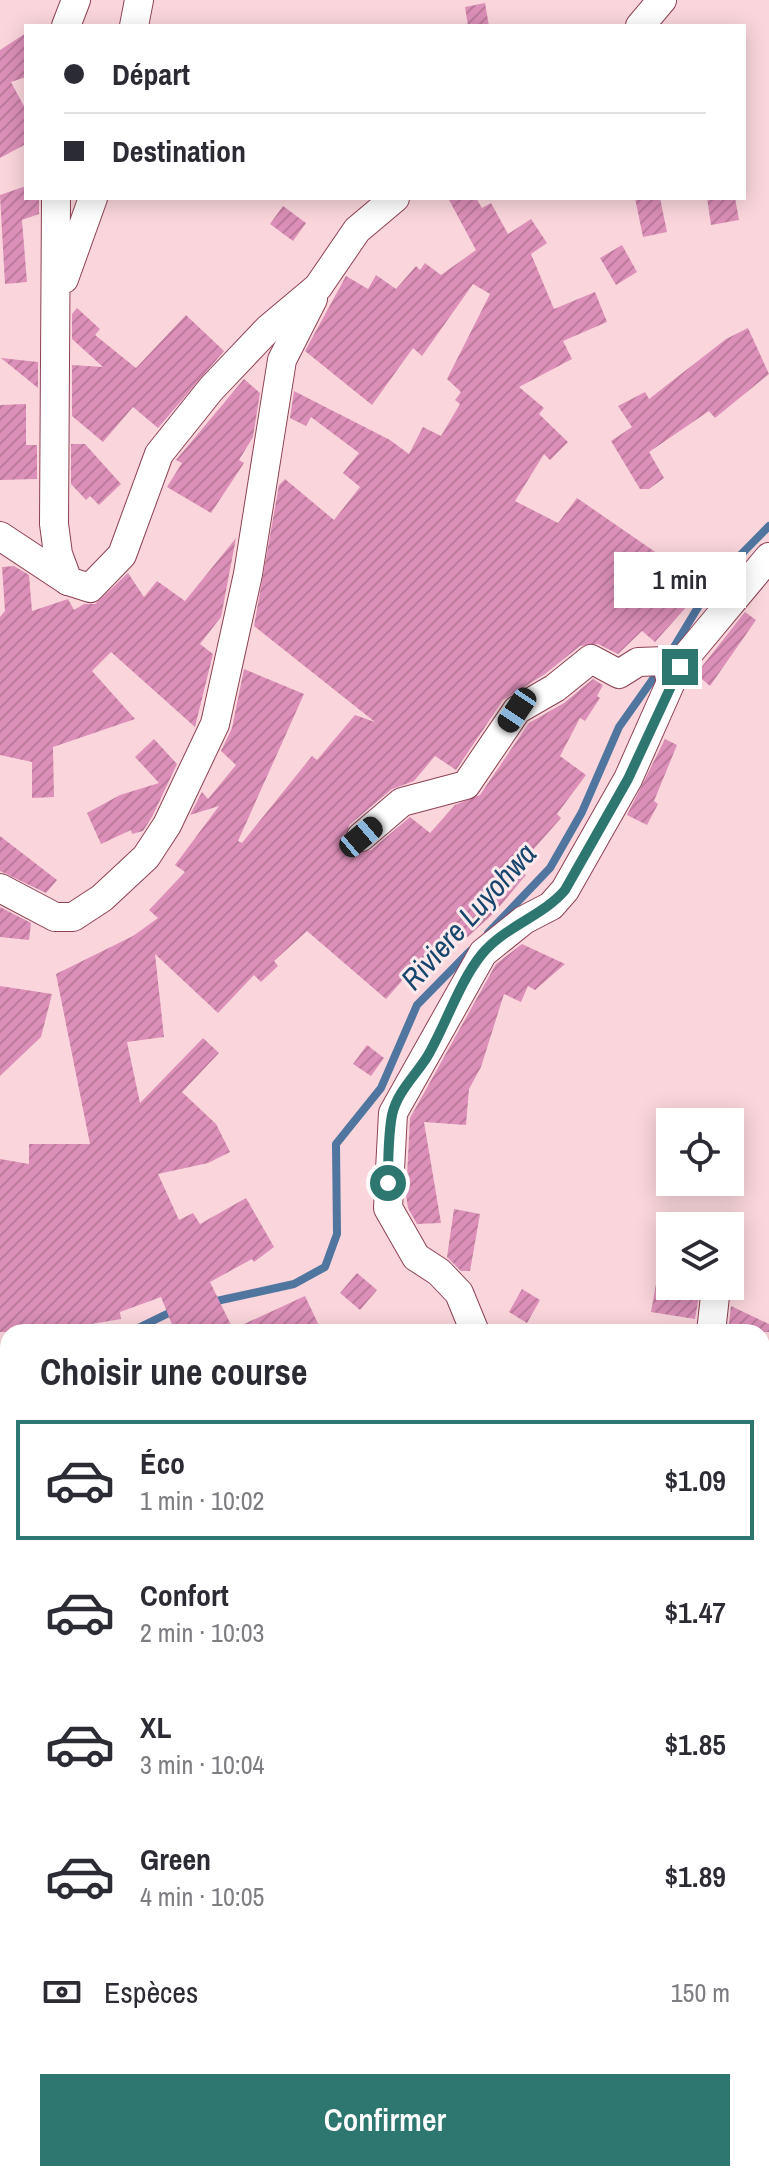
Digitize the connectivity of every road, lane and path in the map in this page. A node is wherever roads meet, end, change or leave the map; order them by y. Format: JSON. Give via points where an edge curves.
{"nodes":[{"id":1,"x":76,"y":0,"type":"edge"},
{"id":2,"x":139,"y":0,"type":"edge"},
{"id":3,"x":662,"y":0,"type":"edge"},
{"id":4,"x":67,"y":24,"type":"edge"},
{"id":5,"x":134,"y":24,"type":"edge"},
{"id":6,"x":642,"y":24,"type":"edge"},
{"id":7,"x":56,"y":200,"type":"edge"},
{"id":8,"x":92,"y":200,"type":"edge"},
{"id":9,"x":393,"y":200,"type":"edge"},
{"id":10,"x":318,"y":287,"type":"junction"},
{"id":11,"x":57,"y":299,"type":"junction"},
{"id":12,"x":0,"y":536,"type":"edge"},
{"id":13,"x":769,"y":557,"type":"edge"},
{"id":14,"x":68,"y":581,"type":"junction"},
{"id":15,"x":671,"y":682,"type":"junction"},
{"id":16,"x":361,"y":837,"type":"dead end"},
{"id":17,"x":0,"y":888,"type":"edge"},
{"id":18,"x":715,"y":1300,"type":"edge"},
{"id":19,"x":472,"y":1324,"type":"edge"},
{"id":20,"x":712,"y":1324,"type":"edge"}],
"edges":[{"from":1,"to":4,"type":"street"},
{"from":2,"to":5,"type":"street"},
{"from":3,"to":6,"type":"street"},
{"from":7,"to":11,"type":"street"},
{"from":8,"to":11,"type":"street"},
{"from":9,"to":10,"type":"street","via":[[357,230]]},
{"from":10,"to":14,"type":"street","via":[[268,329],[159,454],[122,555],[90,588]]},
{"from":10,"to":17,"type":"street","via":[[282,360],[248,574],[215,724],[167,825],[146,857],[73,917],[55,917]]},
{"from":11,"to":14,"type":"street","via":[[54,524]]},
{"from":12,"to":14,"type":"street"},
{"from":13,"to":15,"type":"street"},
{"from":15,"to":16,"type":"street","via":[[666,661],[638,662],[619,674],[591,659],[517,710],[466,785],[402,802]]},
{"from":15,"to":19,"type":"street","via":[[628,779],[565,890],[551,906],[483,953],[393,1113],[388,1208],[416,1257],[459,1293]]},
{"from":18,"to":20,"type":"street"}]}
